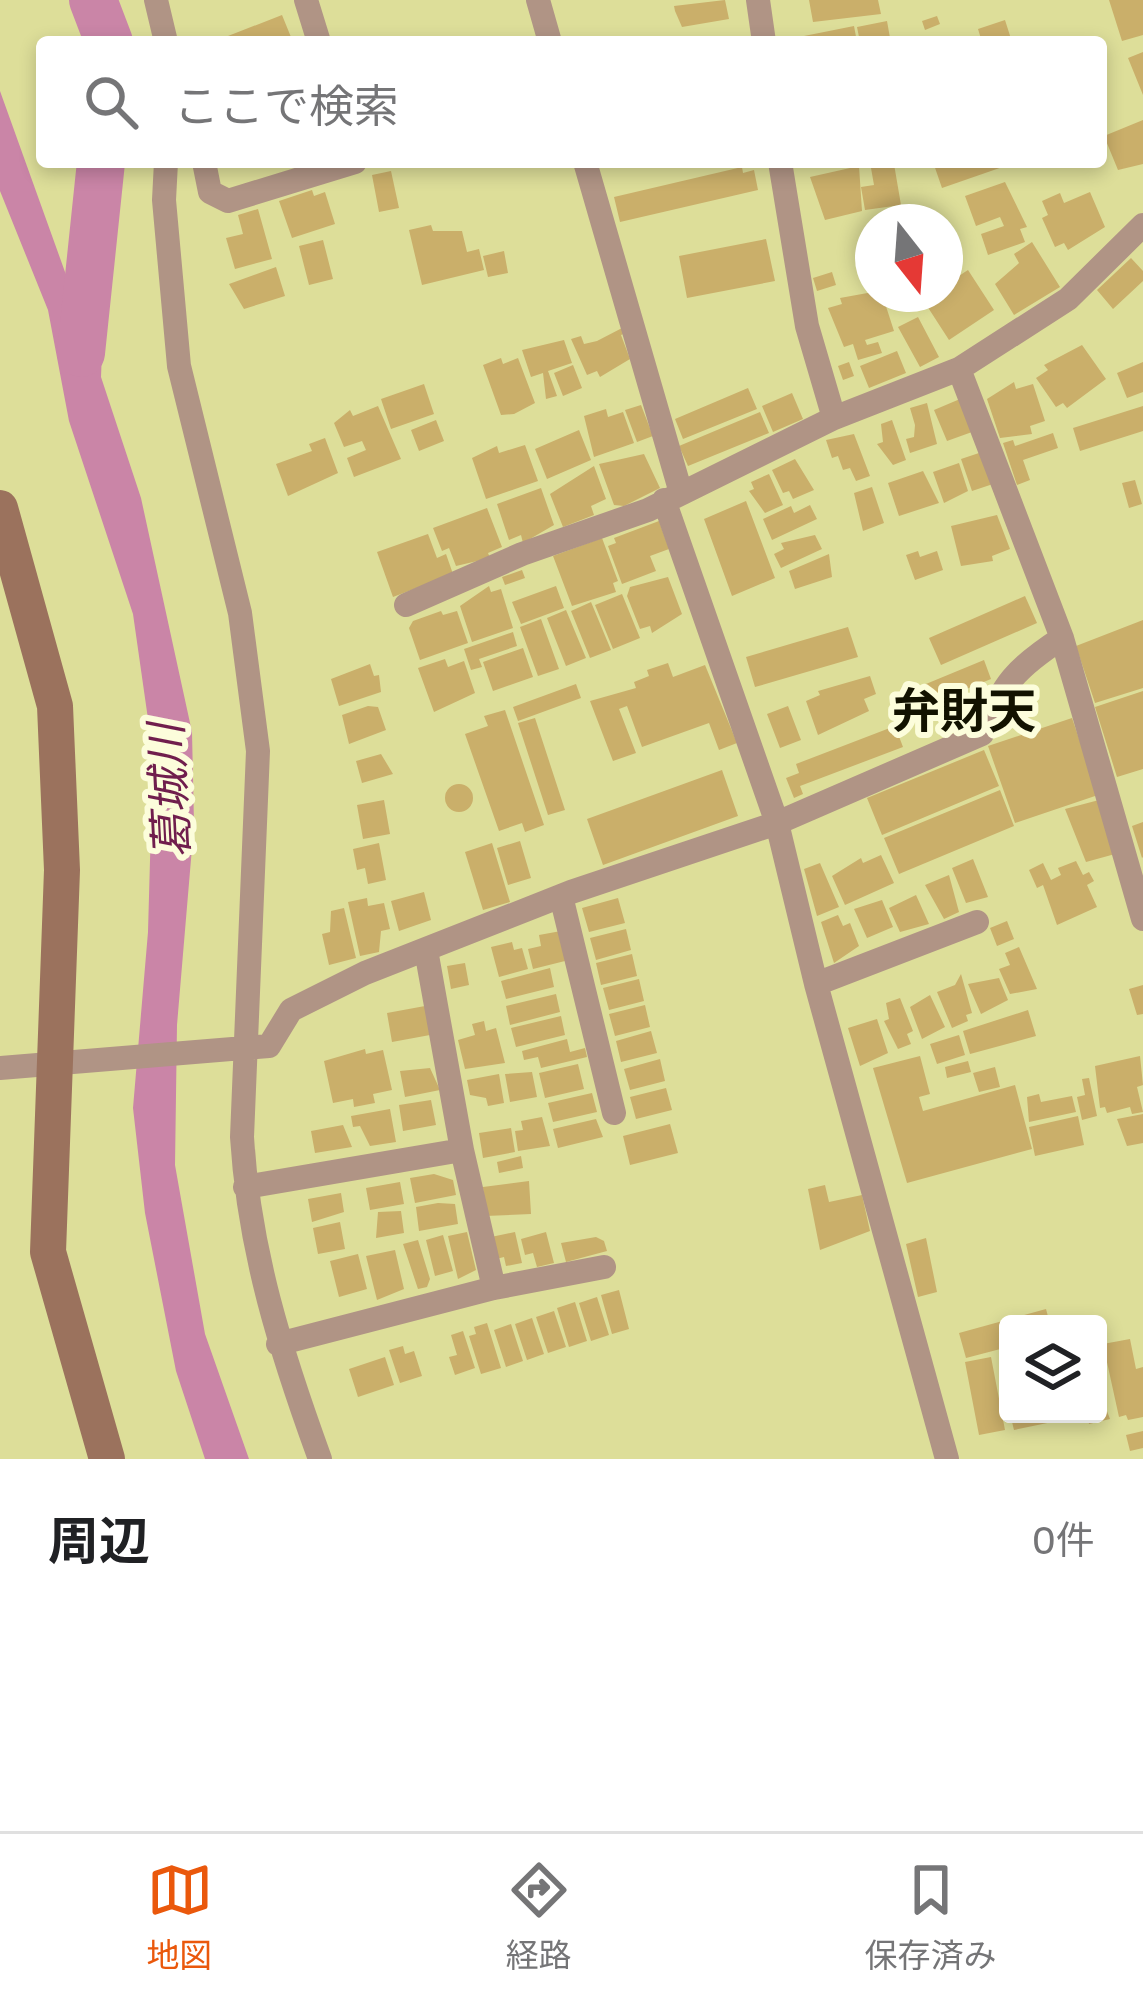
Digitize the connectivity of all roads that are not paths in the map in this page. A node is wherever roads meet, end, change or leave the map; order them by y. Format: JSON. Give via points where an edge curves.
{"nodes":[{"id":1,"x":156,"y":0,"type":"edge"},
{"id":2,"x":306,"y":0,"type":"edge"},
{"id":3,"x":538,"y":0,"type":"edge"},
{"id":4,"x":758,"y":0,"type":"edge"},
{"id":5,"x":165,"y":36,"type":"edge"},
{"id":6,"x":317,"y":36,"type":"edge"},
{"id":7,"x":548,"y":36,"type":"edge"},
{"id":8,"x":763,"y":36,"type":"edge"},
{"id":9,"x":166,"y":168,"type":"edge"},
{"id":10,"x":205,"y":168,"type":"edge"},
{"id":11,"x":335,"y":168,"type":"edge"},
{"id":12,"x":587,"y":168,"type":"edge"},
{"id":13,"x":781,"y":168,"type":"edge"},
{"id":14,"x":1143,"y":225,"type":"edge"},
{"id":15,"x":959,"y":369,"type":"junction"},
{"id":16,"x":834,"y":418,"type":"junction"},
{"id":17,"x":673,"y":497,"type":"junction"},
{"id":18,"x":0,"y":508,"type":"edge"},
{"id":19,"x":406,"y":604,"type":"dead end"},
{"id":20,"x":1062,"y":638,"type":"junction"},
{"id":21,"x":777,"y":823,"type":"junction"},
{"id":22,"x":561,"y":896,"type":"junction"},
{"id":23,"x":1143,"y":919,"type":"edge"},
{"id":24,"x":977,"y":922,"type":"dead end"},
{"id":25,"x":426,"y":950,"type":"junction"},
{"id":26,"x":816,"y":984,"type":"junction"},
{"id":27,"x":241,"y":1048,"type":"junction"},
{"id":28,"x":68,"y":1060,"type":"junction"},
{"id":29,"x":0,"y":1068,"type":"edge"},
{"id":30,"x":614,"y":1112,"type":"dead end"},
{"id":31,"x":462,"y":1150,"type":"junction"},
{"id":32,"x":245,"y":1186,"type":"junction"},
{"id":33,"x":604,"y":1267,"type":"dead end"},
{"id":34,"x":494,"y":1288,"type":"junction"},
{"id":35,"x":278,"y":1344,"type":"junction"},
{"id":36,"x":107,"y":1459,"type":"edge"},
{"id":37,"x":320,"y":1459,"type":"edge"},
{"id":38,"x":947,"y":1459,"type":"edge"}],
"edges":[{"from":1,"to":5,"type":"street"},
{"from":2,"to":6,"type":"street"},
{"from":3,"to":7,"type":"street"},
{"from":4,"to":8,"type":"street"},
{"from":9,"to":27,"type":"street","via":[[179,366],[240,614],[258,752]]},
{"from":10,"to":11,"type":"street","via":[[210,192],[228,201]]},
{"from":12,"to":17,"type":"street"},
{"from":13,"to":16,"type":"street","via":[[807,326]]},
{"from":14,"to":15,"type":"street","via":[[1068,299]]},
{"from":15,"to":16,"type":"street"},
{"from":15,"to":20,"type":"street"},
{"from":16,"to":17,"type":"street"},
{"from":17,"to":19,"type":"street"},
{"from":17,"to":21,"type":"street"},
{"from":18,"to":28,"type":"main road","via":[[56,706]]},
{"from":20,"to":21,"type":"street","via":[[1020,665],[982,734]]},
{"from":20,"to":23,"type":"street"},
{"from":21,"to":22,"type":"street"},
{"from":21,"to":26,"type":"street"},
{"from":22,"to":25,"type":"street"},
{"from":22,"to":30,"type":"street"},
{"from":24,"to":26,"type":"street"},
{"from":25,"to":27,"type":"street","via":[[290,1010],[269,1046]]},
{"from":25,"to":31,"type":"street"},
{"from":26,"to":38,"type":"street"},
{"from":27,"to":28,"type":"street"},
{"from":27,"to":32,"type":"street"},
{"from":28,"to":29,"type":"street"},
{"from":28,"to":36,"type":"main road","via":[[48,1252]]},
{"from":31,"to":32,"type":"street"},
{"from":31,"to":34,"type":"street"},
{"from":32,"to":35,"type":"street"},
{"from":33,"to":34,"type":"street"},
{"from":34,"to":35,"type":"street"},
{"from":35,"to":37,"type":"street"}]}
